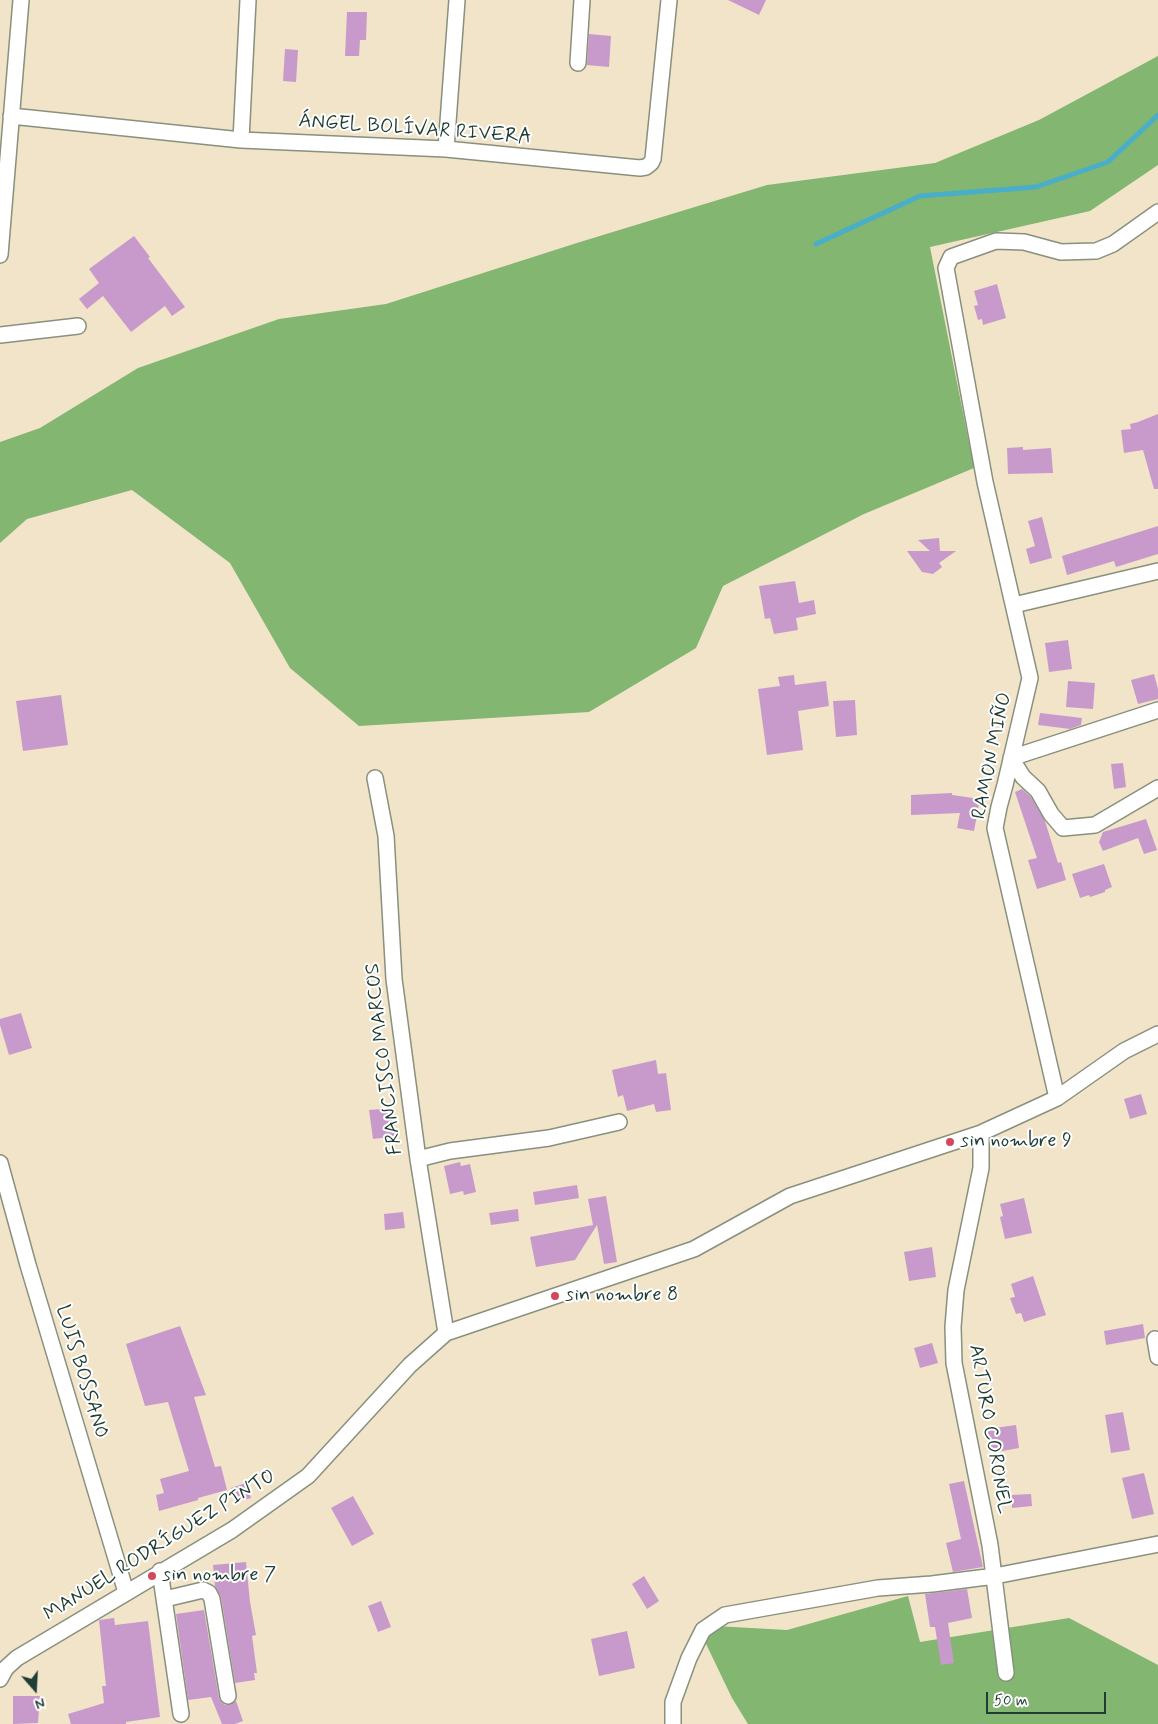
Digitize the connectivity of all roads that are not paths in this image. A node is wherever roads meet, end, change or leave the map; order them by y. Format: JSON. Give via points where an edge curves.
{"nodes":[{"id":1,"x":21,"y":0,"type":"edge"},
{"id":2,"x":248,"y":0,"type":"edge"},
{"id":3,"x":457,"y":0,"type":"edge"},
{"id":4,"x":582,"y":0,"type":"edge"},
{"id":5,"x":669,"y":0,"type":"edge"},
{"id":6,"x":578,"y":63,"type":"dead end"},
{"id":7,"x":11,"y":116,"type":"junction"},
{"id":8,"x":241,"y":140,"type":"junction"},
{"id":9,"x":446,"y":149,"type":"junction"},
{"id":10,"x":1158,"y":212,"type":"edge"},
{"id":11,"x":0,"y":255,"type":"edge"},
{"id":12,"x":78,"y":326,"type":"dead end"},
{"id":13,"x":0,"y":335,"type":"edge"},
{"id":14,"x":1158,"y":571,"type":"edge"},
{"id":15,"x":1014,"y":605,"type":"junction"},
{"id":16,"x":1158,"y":710,"type":"edge"},
{"id":17,"x":1011,"y":758,"type":"junction"},
{"id":18,"x":375,"y":778,"type":"dead end"},
{"id":19,"x":1158,"y":788,"type":"edge"},
{"id":20,"x":1158,"y":1034,"type":"edge"},
{"id":21,"x":1057,"y":1098,"type":"junction"},
{"id":22,"x":619,"y":1122,"type":"dead end"},
{"id":23,"x":981,"y":1133,"type":"junction"},
{"id":24,"x":418,"y":1159,"type":"junction"},
{"id":25,"x":0,"y":1163,"type":"edge"},
{"id":26,"x":446,"y":1334,"type":"junction"},
{"id":27,"x":1155,"y":1339,"type":"dead end"},
{"id":28,"x":1158,"y":1358,"type":"edge"},
{"id":29,"x":1158,"y":1544,"type":"edge"},
{"id":30,"x":160,"y":1572,"type":"junction"},
{"id":31,"x":994,"y":1576,"type":"junction"},
{"id":32,"x":126,"y":1592,"type":"junction"},
{"id":33,"x":165,"y":1599,"type":"junction"},
{"id":34,"x":1006,"y":1673,"type":"dead end"},
{"id":35,"x":0,"y":1678,"type":"edge"},
{"id":36,"x":228,"y":1696,"type":"dead end"},
{"id":37,"x":181,"y":1714,"type":"dead end"},
{"id":38,"x":673,"y":1724,"type":"edge"}],
"edges":[{"from":1,"to":7,"type":"street"},
{"from":2,"to":8,"type":"street"},
{"from":3,"to":9,"type":"street"},
{"from":4,"to":6,"type":"street"},
{"from":5,"to":9,"type":"street","name":"ÁNGEL BOLÍVAR RIVERA","via":[[653,159],[646,166],[640,168]]},
{"from":7,"to":8,"type":"street","name":"ÁNGEL BOLÍVAR RIVERA"},
{"from":7,"to":11,"type":"street"},
{"from":8,"to":9,"type":"street","name":"ÁNGEL BOLÍVAR RIVERA"},
{"from":10,"to":15,"type":"street","name":"RAMON MIÑO","via":[[1113,244],[1096,251],[1061,252],[1024,242],[996,241],[951,257],[946,268],[985,482]]},
{"from":12,"to":13,"type":"street"},
{"from":14,"to":15,"type":"street"},
{"from":15,"to":17,"type":"street","name":"RAMON MIÑO","via":[[1030,678]]},
{"from":16,"to":17,"type":"street"},
{"from":17,"to":19,"type":"street","via":[[1063,828],[1095,825]]},
{"from":17,"to":21,"type":"street","name":"RAMON MIÑO","via":[[995,828]]},
{"from":18,"to":24,"type":"street","name":"FRANCISCO MARCOS","via":[[386,836],[394,979]]},
{"from":20,"to":21,"type":"street","name":"MANUEL RODRÍGUEZ PINTO","via":[[1124,1051]]},
{"from":21,"to":23,"type":"street","name":"MANUEL RODRÍGUEZ PINTO"},
{"from":22,"to":24,"type":"street","via":[[549,1138],[450,1151]]},
{"from":23,"to":26,"type":"street","name":"MANUEL RODRÍGUEZ PINTO","via":[[790,1196],[694,1249]]},
{"from":23,"to":31,"type":"street","name":"ARTURO CORONEL","via":[[981,1168],[956,1290],[952,1327],[954,1363]]},
{"from":24,"to":26,"type":"street","name":"FRANCISCO MARCOS"},
{"from":25,"to":32,"type":"street","name":"LUIS BOSSANO"},
{"from":26,"to":30,"type":"street","name":"MANUEL RODRÍGUEZ PINTO","via":[[410,1364],[308,1476],[232,1530]]},
{"from":27,"to":28,"type":"street"},
{"from":29,"to":31,"type":"street"},
{"from":30,"to":32,"type":"street","name":"MANUEL RODRÍGUEZ PINTO"},
{"from":30,"to":33,"type":"street"},
{"from":31,"to":34,"type":"street","name":"ARTURO CORONEL"},
{"from":31,"to":38,"type":"street","via":[[878,1588],[725,1615],[703,1630],[688,1658],[673,1702]]},
{"from":32,"to":35,"type":"street","name":"MANUEL RODRÍGUEZ PINTO","via":[[17,1658]]},
{"from":33,"to":36,"type":"street","via":[[203,1590],[209,1593]]},
{"from":33,"to":37,"type":"street"}]}
